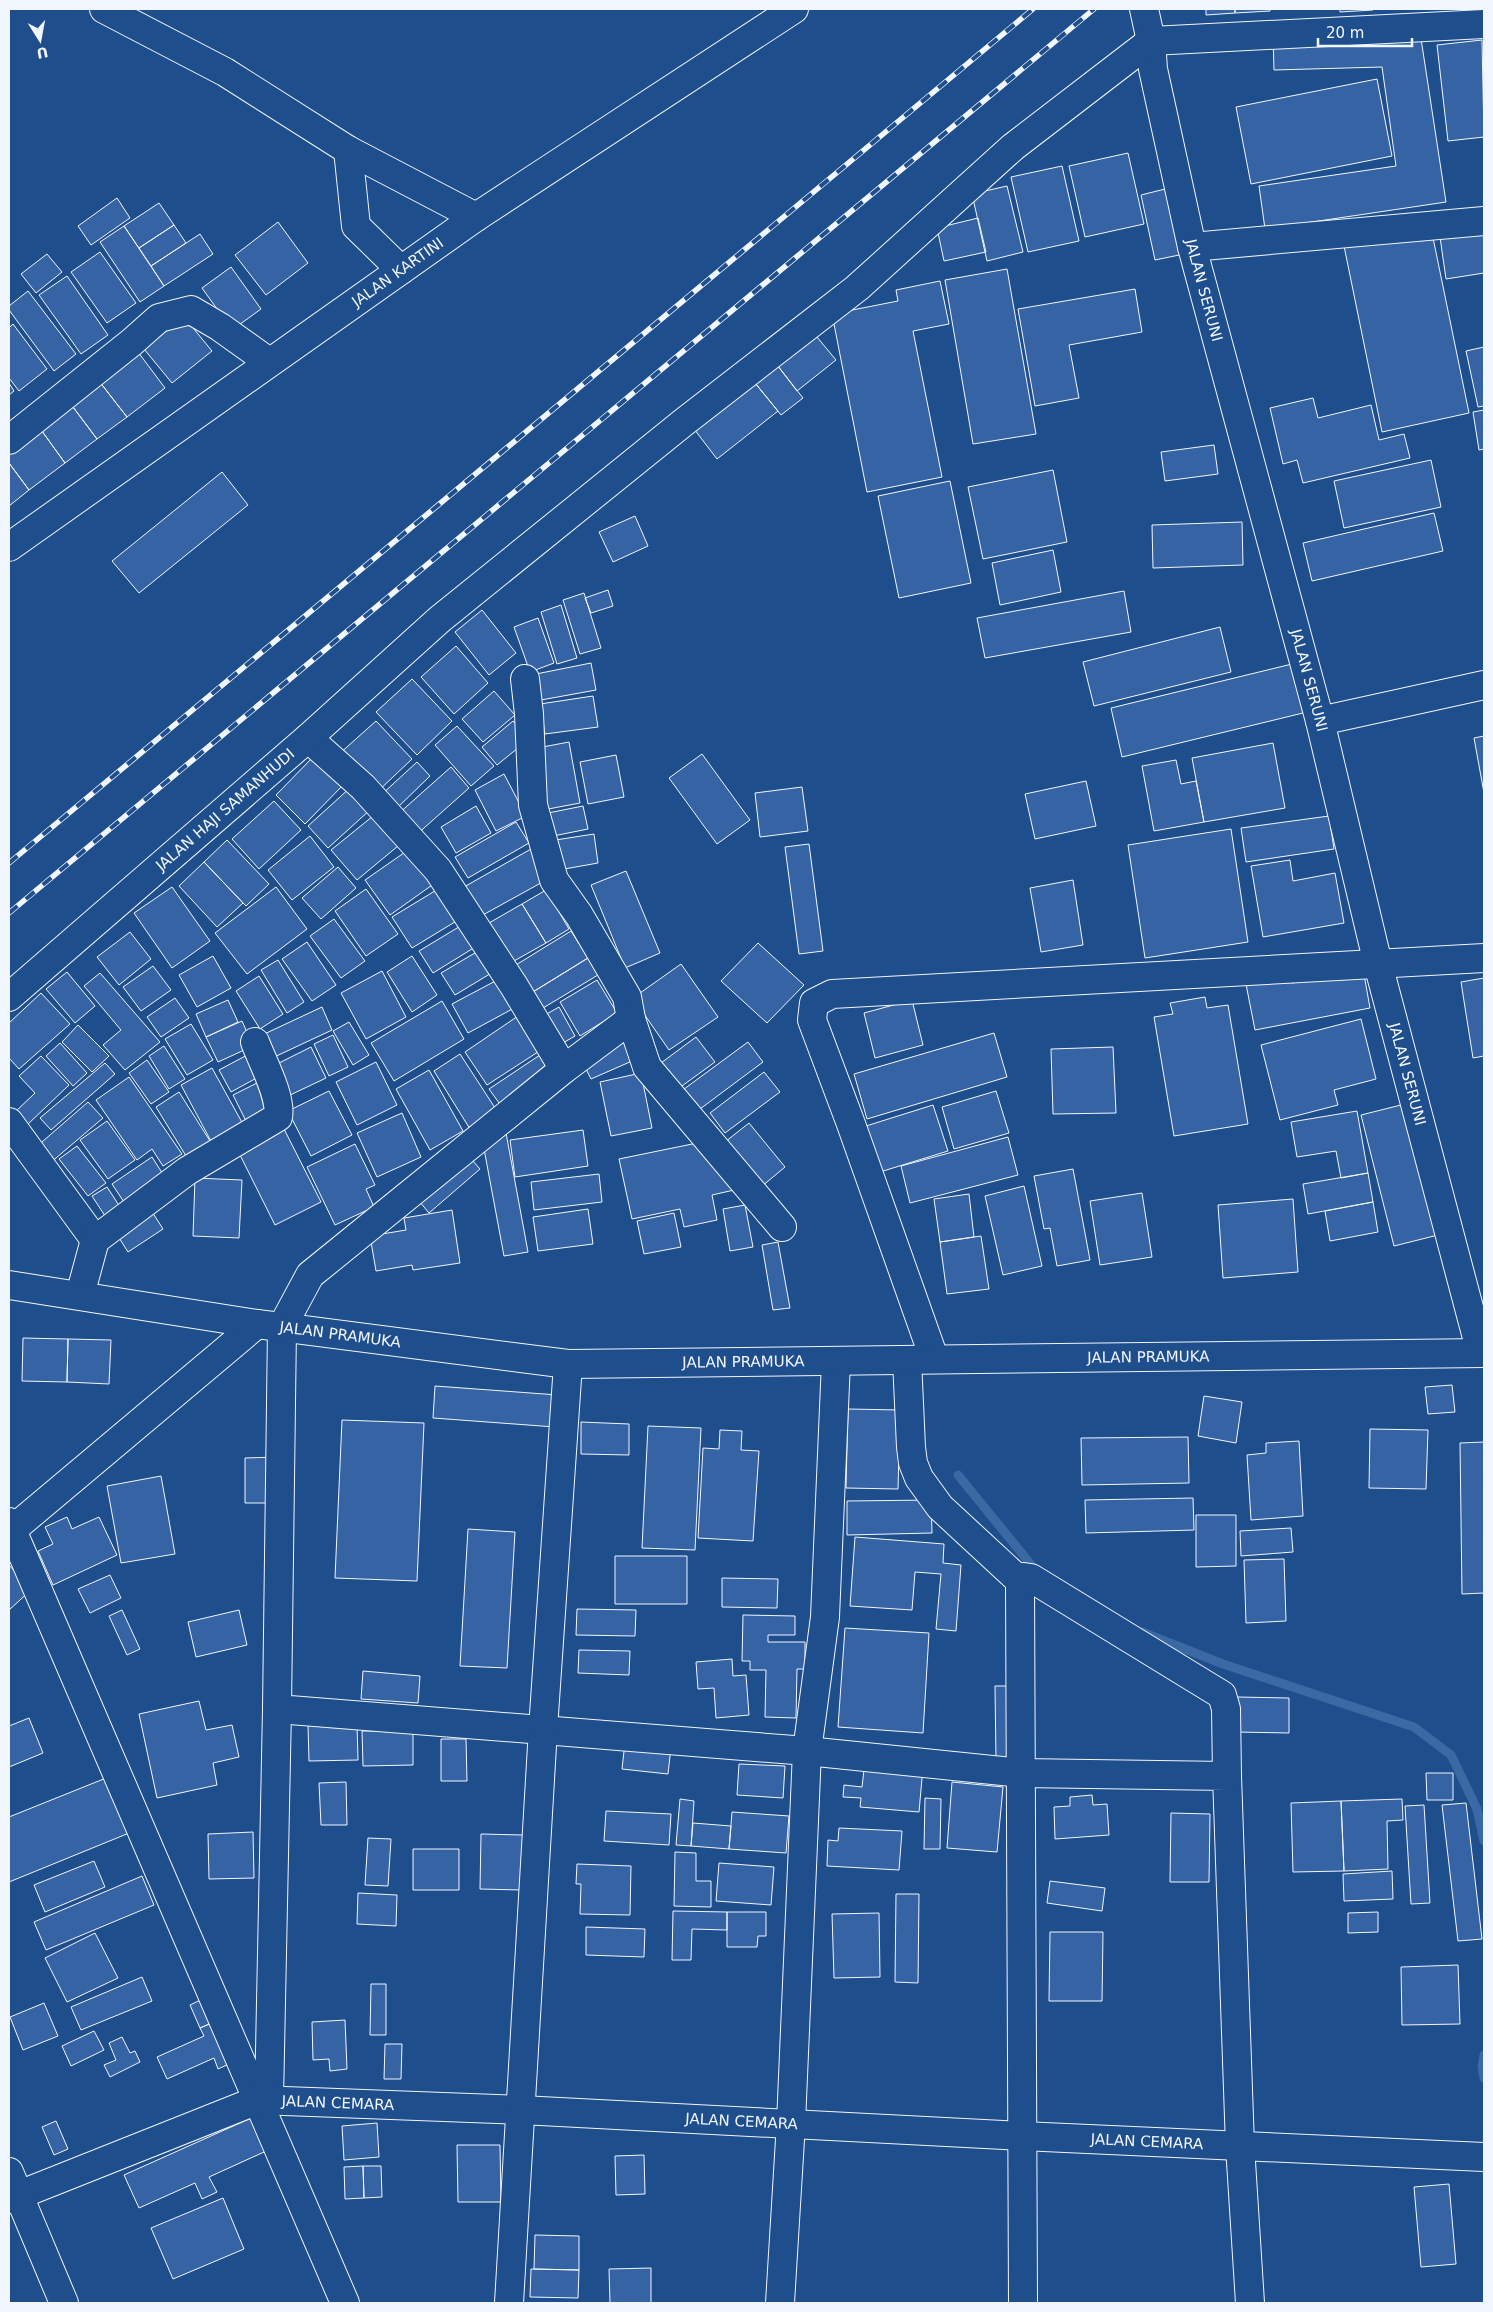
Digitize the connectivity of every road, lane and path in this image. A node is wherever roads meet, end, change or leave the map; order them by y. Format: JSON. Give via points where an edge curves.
{"nodes":[{"id":1,"x":104,"y":9,"type":"edge"},
{"id":2,"x":794,"y":9,"type":"edge"},
{"id":3,"x":1144,"y":9,"type":"edge"},
{"id":4,"x":1484,"y":24,"type":"edge"},
{"id":5,"x":1151,"y":41,"type":"junction"},
{"id":6,"x":348,"y":150,"type":"junction"},
{"id":7,"x":476,"y":217,"type":"junction"},
{"id":8,"x":1484,"y":221,"type":"edge"},
{"id":9,"x":1192,"y":247,"type":"junction"},
{"id":10,"x":401,"y":270,"type":"junction"},
{"id":11,"x":269,"y":362,"type":"junction"},
{"id":12,"x":9,"y":440,"type":"edge"},
{"id":13,"x":9,"y":547,"type":"edge"},
{"id":14,"x":525,"y":679,"type":"dead end"},
{"id":15,"x":1484,"y":685,"type":"edge"},
{"id":16,"x":1320,"y":721,"type":"junction"},
{"id":17,"x":308,"y":738,"type":"junction"},
{"id":18,"x":1484,"y":958,"type":"edge"},
{"id":19,"x":1378,"y":964,"type":"junction"},
{"id":20,"x":9,"y":998,"type":"edge"},
{"id":21,"x":631,"y":1019,"type":"junction"},
{"id":22,"x":255,"y":1042,"type":"dead end"},
{"id":23,"x":564,"y":1069,"type":"junction"},
{"id":24,"x":9,"y":1122,"type":"edge"},
{"id":25,"x":782,"y":1227,"type":"dead end"},
{"id":26,"x":95,"y":1240,"type":"junction"},
{"id":27,"x":9,"y":1285,"type":"edge"},
{"id":28,"x":80,"y":1295,"type":"junction"},
{"id":29,"x":269,"y":1326,"type":"junction"},
{"id":30,"x":1482,"y":1353,"type":"edge"},
{"id":31,"x":921,"y":1359,"type":"junction"},
{"id":32,"x":836,"y":1361,"type":"junction"},
{"id":33,"x":568,"y":1364,"type":"junction"},
{"id":34,"x":10,"y":1528,"type":"edge"},
{"id":35,"x":1020,"y":1581,"type":"junction"},
{"id":36,"x":277,"y":1709,"type":"junction"},
{"id":37,"x":543,"y":1730,"type":"junction"},
{"id":38,"x":807,"y":1751,"type":"junction"},
{"id":39,"x":1021,"y":1772,"type":"junction"},
{"id":40,"x":1227,"y":1776,"type":"junction"},
{"id":41,"x":263,"y":2100,"type":"junction"},
{"id":42,"x":521,"y":2110,"type":"junction"},
{"id":43,"x":791,"y":2122,"type":"junction"},
{"id":44,"x":1022,"y":2136,"type":"junction"},
{"id":45,"x":1240,"y":2146,"type":"junction"},
{"id":46,"x":1480,"y":2157,"type":"edge"},
{"id":47,"x":12,"y":2189,"type":"edge"},
{"id":48,"x":64,"y":2303,"type":"edge"},
{"id":49,"x":345,"y":2303,"type":"edge"},
{"id":50,"x":509,"y":2303,"type":"edge"},
{"id":51,"x":780,"y":2303,"type":"edge"},
{"id":52,"x":1023,"y":2303,"type":"edge"},
{"id":53,"x":1250,"y":2303,"type":"edge"}],
"edges":[{"from":1,"to":6,"type":"main road","via":[[225,72]]},
{"from":2,"to":7,"type":"main road","name":"JALAN KARTINI"},
{"from":3,"to":5,"type":"main road","name":"JALAN SERUNI"},
{"from":4,"to":5,"type":"main road"},
{"from":5,"to":9,"type":"main road","name":"JALAN SERUNI","via":[[1153,69]]},
{"from":5,"to":17,"type":"main road","name":"JALAN HAJI SAMANHUDI","via":[[1012,147],[857,288],[684,422],[440,619]]},
{"from":6,"to":7,"type":"main road"},
{"from":6,"to":10,"type":"main road","via":[[356,226]]},
{"from":7,"to":10,"type":"main road","name":"JALAN KARTINI"},
{"from":8,"to":9,"type":"main road"},
{"from":9,"to":16,"type":"main road","name":"JALAN SERUNI"},
{"from":10,"to":11,"type":"main road","name":"JALAN KARTINI"},
{"from":11,"to":12,"type":"main road","via":[[191,310],[159,318]]},
{"from":11,"to":13,"type":"main road","name":"JALAN KARTINI"},
{"from":14,"to":21,"type":"main road","via":[[533,805],[554,880],[579,915],[627,997]]},
{"from":15,"to":16,"type":"main road"},
{"from":16,"to":19,"type":"main road","name":"JALAN SERUNI"},
{"from":17,"to":20,"type":"main road","name":"JALAN HAJI SAMANHUDI"},
{"from":17,"to":23,"type":"main road","via":[[363,787],[438,870]]},
{"from":18,"to":19,"type":"main road"},
{"from":19,"to":30,"type":"main road","name":"JALAN SERUNI"},
{"from":19,"to":31,"type":"main road","via":[[832,994],[814,1003],[812,1020],[852,1124]]},
{"from":21,"to":23,"type":"main road"},
{"from":21,"to":25,"type":"main road","via":[[647,1067]]},
{"from":22,"to":26,"type":"main road","via":[[277,1099],[278,1117],[187,1172]]},
{"from":23,"to":29,"type":"main road","via":[[310,1275]]},
{"from":24,"to":26,"type":"main road"},
{"from":26,"to":28,"type":"main road"},
{"from":27,"to":28,"type":"main road","name":"JALAN PRAMUKA"},
{"from":28,"to":29,"type":"main road","name":"JALAN PRAMUKA"},
{"from":29,"to":33,"type":"main road","name":"JALAN PRAMUKA"},
{"from":29,"to":34,"type":"main road"},
{"from":29,"to":36,"type":"main road"},
{"from":30,"to":31,"type":"main road","name":"JALAN PRAMUKA"},
{"from":31,"to":32,"type":"main road","name":"JALAN PRAMUKA"},
{"from":31,"to":35,"type":"main road","via":[[911,1447],[919,1478],[940,1507]]},
{"from":32,"to":33,"type":"main road","name":"JALAN PRAMUKA"},
{"from":32,"to":38,"type":"main road","via":[[826,1617]]},
{"from":33,"to":37,"type":"main road"},
{"from":34,"to":41,"type":"main road"},
{"from":35,"to":39,"type":"main road"},
{"from":35,"to":40,"type":"main road","via":[[1024,1576],[1031,1578],[1222,1695],[1226,1709]]},
{"from":36,"to":37,"type":"main road"},
{"from":36,"to":41,"type":"main road"},
{"from":37,"to":38,"type":"main road"},
{"from":37,"to":42,"type":"main road"},
{"from":38,"to":39,"type":"main road"},
{"from":38,"to":43,"type":"main road"},
{"from":39,"to":40,"type":"main road"},
{"from":39,"to":44,"type":"main road"},
{"from":40,"to":45,"type":"main road"},
{"from":41,"to":42,"type":"main road","name":"JALAN CEMARA"},
{"from":41,"to":47,"type":"main road","name":"JALAN CEMARA"},
{"from":41,"to":49,"type":"main road"},
{"from":42,"to":43,"type":"main road","name":"JALAN CEMARA"},
{"from":42,"to":50,"type":"main road"},
{"from":43,"to":44,"type":"main road","name":"JALAN CEMARA"},
{"from":43,"to":51,"type":"main road"},
{"from":44,"to":45,"type":"main road","name":"JALAN CEMARA"},
{"from":44,"to":52,"type":"main road"},
{"from":45,"to":46,"type":"main road","name":"JALAN CEMARA"},
{"from":45,"to":53,"type":"main road"},
{"from":47,"to":48,"type":"main road"}]}
